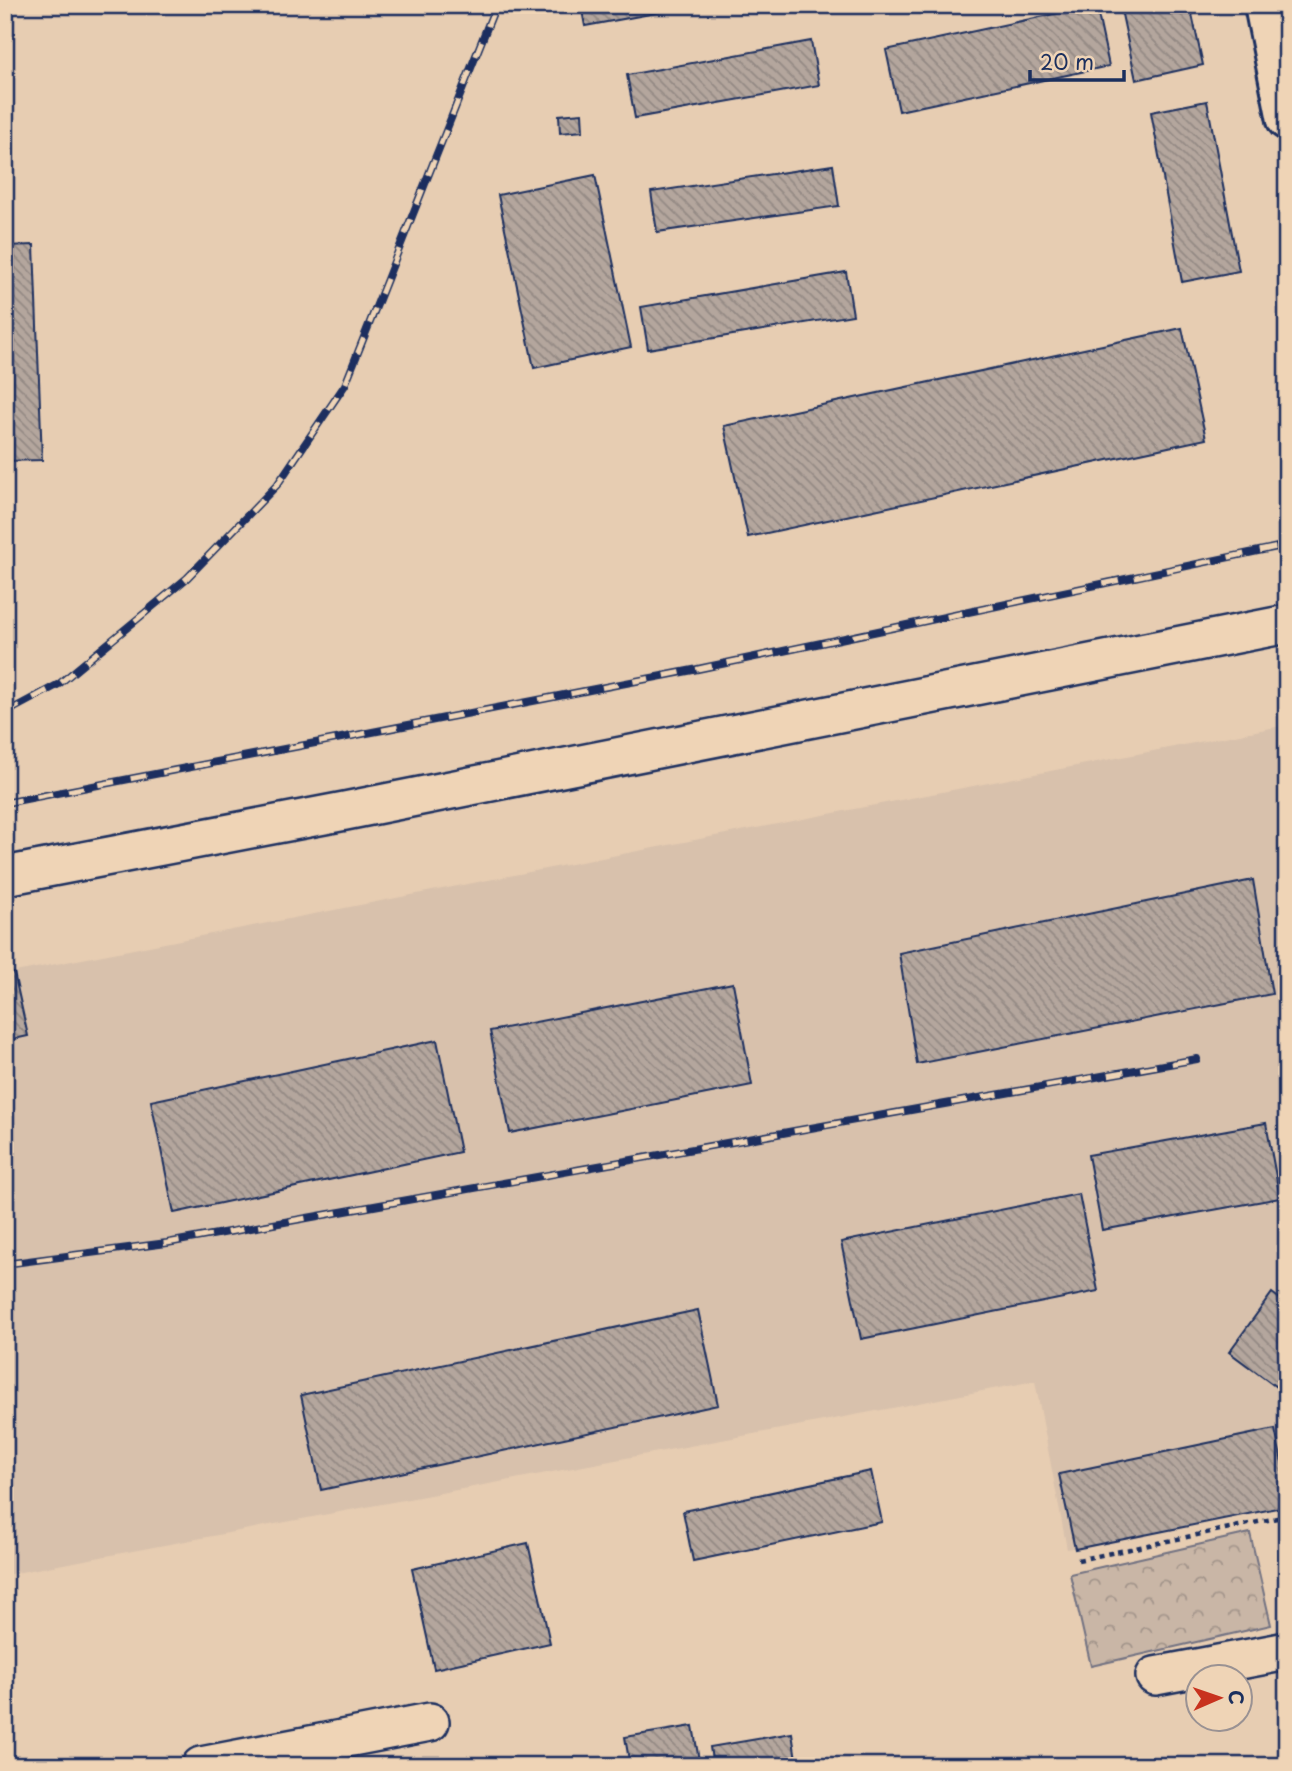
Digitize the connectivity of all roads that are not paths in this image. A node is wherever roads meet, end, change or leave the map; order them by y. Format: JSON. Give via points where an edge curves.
{"nodes":[{"id":1,"x":1264,"y":5,"type":"edge"},
{"id":2,"x":1287,"y":120,"type":"edge"},
{"id":3,"x":1287,"y":624,"type":"edge"},
{"id":4,"x":5,"y":876,"type":"edge"},
{"id":5,"x":1287,"y":1651,"type":"edge"},
{"id":6,"x":1155,"y":1676,"type":"dead end"},
{"id":7,"x":430,"y":1722,"type":"dead end"},
{"id":8,"x":201,"y":1766,"type":"edge"}],
"edges":[{"from":1,"to":2,"type":"main road"},
{"from":3,"to":4,"type":"street"},
{"from":5,"to":6,"type":"street"},
{"from":7,"to":8,"type":"street"}]}
